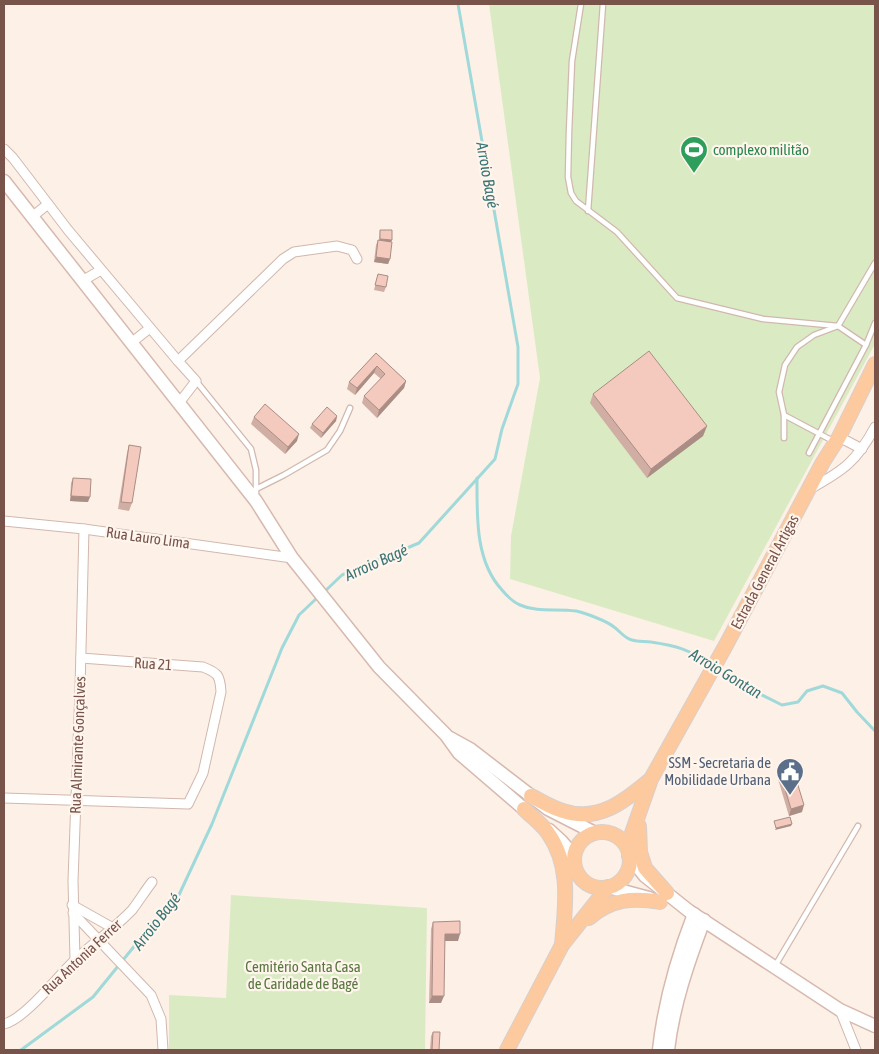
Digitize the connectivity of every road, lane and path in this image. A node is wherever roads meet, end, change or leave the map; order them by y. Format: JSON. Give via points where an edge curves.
{"nodes":[{"id":1,"x":581,"y":4,"type":"edge"},
{"id":2,"x":603,"y":4,"type":"edge"},
{"id":3,"x":4,"y":149,"type":"edge"},
{"id":4,"x":4,"y":181,"type":"edge"},
{"id":5,"x":48,"y":204,"type":"junction"},
{"id":6,"x":588,"y":211,"type":"junction"},
{"id":7,"x":32,"y":216,"type":"junction"},
{"id":8,"x":357,"y":259,"type":"dead end"},
{"id":9,"x":875,"y":263,"type":"edge"},
{"id":10,"x":101,"y":270,"type":"junction"},
{"id":11,"x":82,"y":281,"type":"junction"},
{"id":12,"x":875,"y":323,"type":"edge"},
{"id":13,"x":838,"y":326,"type":"junction"},
{"id":14,"x":150,"y":328,"type":"junction"},
{"id":15,"x":131,"y":343,"type":"junction"},
{"id":16,"x":866,"y":345,"type":"junction"},
{"id":17,"x":178,"y":361,"type":"junction"},
{"id":18,"x":875,"y":364,"type":"edge"},
{"id":19,"x":196,"y":381,"type":"junction"},
{"id":20,"x":179,"y":403,"type":"junction"},
{"id":21,"x":350,"y":408,"type":"dead end"},
{"id":22,"x":784,"y":415,"type":"junction"},
{"id":23,"x":875,"y":427,"type":"edge"},
{"id":24,"x":819,"y":434,"type":"junction"},
{"id":25,"x":784,"y":438,"type":"dead end"},
{"id":26,"x":838,"y":440,"type":"junction"},
{"id":27,"x":862,"y":449,"type":"junction"},
{"id":28,"x":809,"y":453,"type":"dead end"},
{"id":29,"x":808,"y":491,"type":"junction"},
{"id":30,"x":256,"y":495,"type":"junction"},
{"id":31,"x":4,"y":521,"type":"edge"},
{"id":32,"x":84,"y":530,"type":"junction"},
{"id":33,"x":296,"y":563,"type":"junction"},
{"id":34,"x":81,"y":658,"type":"junction"},
{"id":35,"x":446,"y":735,"type":"junction"},
{"id":36,"x":651,"y":779,"type":"junction"},
{"id":37,"x":531,"y":796,"type":"junction"},
{"id":38,"x":4,"y":798,"type":"edge"},
{"id":39,"x":75,"y":799,"type":"junction"},
{"id":40,"x":524,"y":809,"type":"junction"},
{"id":41,"x":858,"y":826,"type":"dead end"},
{"id":42,"x":595,"y":833,"type":"junction"},
{"id":43,"x":629,"y":856,"type":"junction"},
{"id":44,"x":574,"y":860,"type":"junction"},
{"id":45,"x":152,"y":882,"type":"dead end"},
{"id":46,"x":608,"y":887,"type":"junction"},
{"id":47,"x":663,"y":897,"type":"junction"},
{"id":48,"x":73,"y":909,"type":"junction"},
{"id":49,"x":696,"y":915,"type":"junction"},
{"id":50,"x":113,"y":928,"type":"junction"},
{"id":51,"x":99,"y":940,"type":"junction"},
{"id":52,"x":562,"y":946,"type":"junction"},
{"id":53,"x":75,"y":960,"type":"junction"},
{"id":54,"x":775,"y":966,"type":"junction"},
{"id":55,"x":840,"y":1010,"type":"junction"},
{"id":56,"x":4,"y":1024,"type":"edge"},
{"id":57,"x":875,"y":1026,"type":"edge"},
{"id":58,"x":163,"y":1050,"type":"edge"},
{"id":59,"x":507,"y":1050,"type":"edge"},
{"id":60,"x":659,"y":1050,"type":"edge"},
{"id":61,"x":668,"y":1050,"type":"edge"},
{"id":62,"x":856,"y":1050,"type":"edge"}],
"edges":[{"from":1,"to":6,"type":"lane","via":[[571,75],[568,177],[576,201]]},
{"from":2,"to":6,"type":"lane"},
{"from":3,"to":5,"type":"street"},
{"from":4,"to":7,"type":"main road"},
{"from":5,"to":7,"type":"street"},
{"from":5,"to":10,"type":"street"},
{"from":6,"to":13,"type":"lane","via":[[617,232],[677,298],[763,319]]},
{"from":7,"to":11,"type":"main road"},
{"from":8,"to":17,"type":"street","via":[[352,250],[337,246],[294,252]]},
{"from":9,"to":13,"type":"lane"},
{"from":10,"to":11,"type":"street"},
{"from":10,"to":14,"type":"street"},
{"from":11,"to":15,"type":"main road"},
{"from":12,"to":16,"type":"lane"},
{"from":13,"to":16,"type":"lane"},
{"from":13,"to":22,"type":"lane","via":[[802,343],[785,365],[779,392]]},
{"from":14,"to":15,"type":"street"},
{"from":14,"to":17,"type":"street"},
{"from":15,"to":20,"type":"main road"},
{"from":16,"to":24,"type":"lane"},
{"from":17,"to":19,"type":"street"},
{"from":18,"to":26,"type":"main road","name":"Estrada General Artigas"},
{"from":19,"to":20,"type":"street"},
{"from":19,"to":30,"type":"lane","via":[[251,449],[256,470]]},
{"from":20,"to":30,"type":"main road"},
{"from":21,"to":30,"type":"lane","via":[[327,450]]},
{"from":22,"to":24,"type":"lane"},
{"from":22,"to":25,"type":"lane"},
{"from":23,"to":27,"type":"street"},
{"from":24,"to":26,"type":"lane"},
{"from":24,"to":28,"type":"lane"},
{"from":26,"to":27,"type":"street"},
{"from":26,"to":29,"type":"main road","name":"Estrada General Artigas"},
{"from":27,"to":29,"type":"street","via":[[841,472]]},
{"from":29,"to":36,"type":"main road","name":"Estrada General Artigas"},
{"from":30,"to":33,"type":"main road"},
{"from":31,"to":32,"type":"street","name":"Rua Lauro Lima"},
{"from":32,"to":33,"type":"street","name":"Rua Lauro Lima"},
{"from":32,"to":34,"type":"street","name":"Rua Almirante Gonçalves"},
{"from":33,"to":35,"type":"main road","via":[[379,667]]},
{"from":34,"to":39,"type":"street","name":"Rua Almirante Gonçalves"},
{"from":34,"to":39,"type":"street","name":"Rua 21","via":[[203,667],[214,672],[220,680],[221,692],[203,773],[188,804]]},
{"from":35,"to":37,"type":"main road","via":[[470,749]]},
{"from":35,"to":40,"type":"main road","via":[[459,753]]},
{"from":36,"to":37,"type":"main road","via":[[625,800],[603,812],[583,815],[563,811]]},
{"from":36,"to":42,"type":"main road"},
{"from":36,"to":43,"type":"main road","via":[[631,836]]},
{"from":36,"to":47,"type":"main road","via":[[639,825],[640,852]]},
{"from":37,"to":42,"type":"main road","via":[[560,816]]},
{"from":38,"to":39,"type":"street"},
{"from":39,"to":48,"type":"street","name":"Rua Almirante Gonçalves"},
{"from":40,"to":44,"type":"main road","via":[[561,841]]},
{"from":40,"to":52,"type":"main road","via":[[548,832],[559,851],[566,877]]},
{"from":41,"to":54,"type":"lane"},
{"from":42,"to":43,"type":"main road","via":[[608,833],[620,839]]},
{"from":42,"to":44,"type":"main road","via":[[578,844]]},
{"from":43,"to":46,"type":"main road","via":[[625,876]]},
{"from":43,"to":47,"type":"main road"},
{"from":44,"to":46,"type":"main road","via":[[583,881],[595,887]]},
{"from":44,"to":52,"type":"main road"},
{"from":45,"to":50,"type":"street","name":"Rua Antonia Ferrer"},
{"from":46,"to":47,"type":"main road"},
{"from":46,"to":52,"type":"main road"},
{"from":47,"to":49,"type":"main road"},
{"from":47,"to":52,"type":"main road","via":[[620,901],[596,912]]},
{"from":48,"to":50,"type":"street"},
{"from":48,"to":51,"type":"street"},
{"from":48,"to":53,"type":"street","name":"Rua Almirante Gonçalves"},
{"from":49,"to":54,"type":"main road"},
{"from":49,"to":60,"type":"main road","via":[[678,957]]},
{"from":49,"to":61,"type":"main road","via":[[688,966],[671,1025]]},
{"from":50,"to":51,"type":"street","name":"Rua Antonia Ferrer"},
{"from":51,"to":53,"type":"street","name":"Rua Antonia Ferrer"},
{"from":51,"to":58,"type":"street","via":[[150,995],[160,1019]]},
{"from":52,"to":59,"type":"main road"},
{"from":53,"to":56,"type":"street","name":"Rua Antonia Ferrer","via":[[30,1006]]},
{"from":54,"to":55,"type":"main road"},
{"from":55,"to":57,"type":"main road"},
{"from":55,"to":62,"type":"street"}]}
